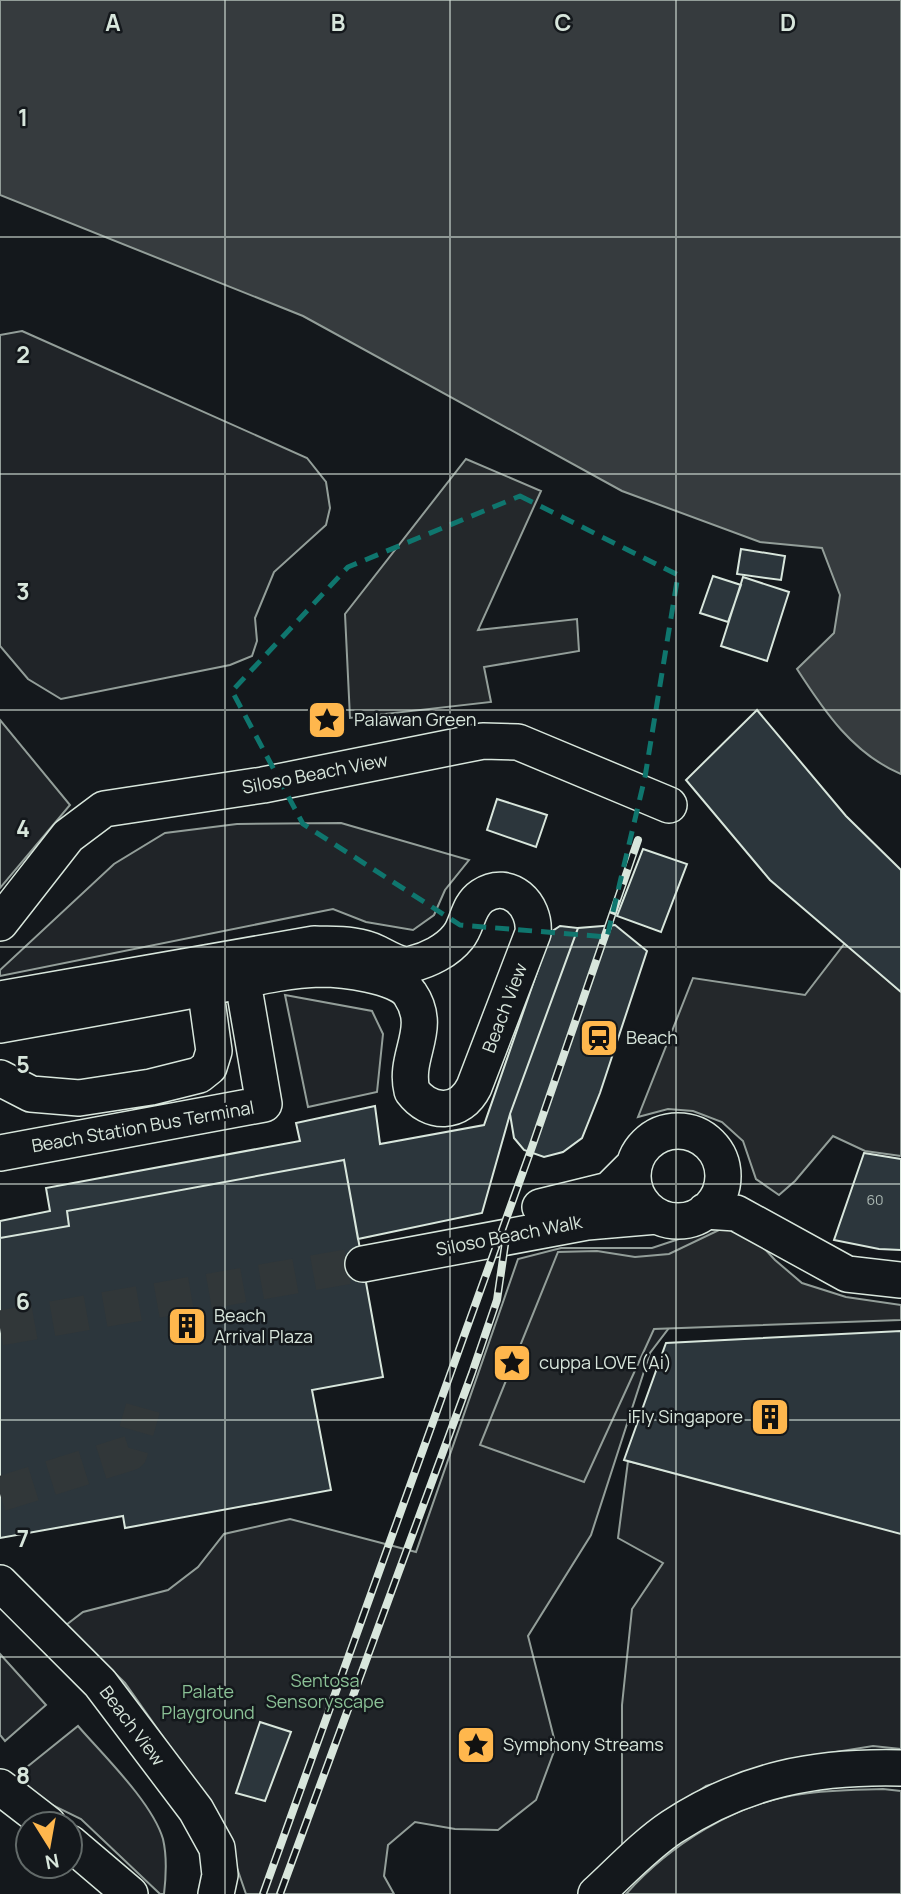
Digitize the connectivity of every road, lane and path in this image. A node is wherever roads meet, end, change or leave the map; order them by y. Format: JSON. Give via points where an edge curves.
{"nodes":[{"id":1,"x":668,"y":805,"type":"dead end"},
{"id":2,"x":0,"y":923,"type":"edge"},
{"id":3,"x":241,"y":970,"type":"junction"},
{"id":4,"x":203,"y":976,"type":"junction"},
{"id":5,"x":0,"y":999,"type":"edge"},
{"id":6,"x":0,"y":1025,"type":"edge"},
{"id":7,"x":0,"y":1079,"type":"edge"},
{"id":8,"x":0,"y":1153,"type":"edge"},
{"id":9,"x":717,"y":1153,"type":"junction"},
{"id":10,"x":633,"y":1166,"type":"junction"},
{"id":11,"x":705,"y":1212,"type":"junction"},
{"id":12,"x":657,"y":1216,"type":"junction"},
{"id":13,"x":773,"y":1232,"type":"junction"},
{"id":14,"x":901,"y":1280,"type":"edge"},
{"id":15,"x":0,"y":1583,"type":"edge"},
{"id":16,"x":0,"y":1613,"type":"edge"},
{"id":17,"x":901,"y":1768,"type":"edge"},
{"id":18,"x":0,"y":1787,"type":"edge"},
{"id":19,"x":30,"y":1810,"type":"edge"},
{"id":20,"x":84,"y":1855,"type":"edge"},
{"id":21,"x":130,"y":1894,"type":"edge"},
{"id":22,"x":193,"y":1894,"type":"edge"},
{"id":23,"x":216,"y":1894,"type":"edge"},
{"id":24,"x":596,"y":1894,"type":"edge"}],
"edges":[{"from":1,"to":2,"type":"street","name":"Siloso Beach View","via":[[518,742],[483,741],[262,785],[104,809],[68,836]]},
{"from":3,"to":3,"type":"street","name":"Beach View","via":[[314,944],[352,946],[408,965],[435,955],[458,937],[474,904],[493,891],[515,894],[531,910],[534,921],[474,1087],[469,1097],[450,1109],[428,1106],[412,1091],[410,1068],[421,1027],[409,991],[393,982],[343,970]]},
{"from":3,"to":4,"type":"street","name":"Beach View"},
{"from":3,"to":8,"type":"street","name":"Beach Station Bus Terminal","via":[[264,1104]]},
{"from":4,"to":5,"type":"street","name":"Beach View"},
{"from":4,"to":6,"type":"street","name":"Beach View"},
{"from":4,"to":7,"type":"street","via":[[214,1051],[209,1067],[198,1075],[79,1098],[31,1094]]},
{"from":9,"to":10,"type":"street","name":"Siloso Beach Walk","via":[[698,1135],[671,1131],[646,1143]]},
{"from":9,"to":11,"type":"street","via":[[721,1191]]},
{"from":9,"to":13,"type":"street","name":"Siloso Beach Walk"},
{"from":10,"to":12,"type":"street","via":[[639,1200]]},
{"from":10,"to":12,"type":"street","name":"Siloso Beach Walk","via":[[609,1190],[585,1198],[361,1253]]},
{"from":11,"to":12,"type":"street","name":"Siloso Beach Walk","via":[[681,1220]]},
{"from":11,"to":13,"type":"street","name":"Siloso Beach Walk","via":[[736,1213]]},
{"from":13,"to":14,"type":"street","name":"Siloso Beach Walk","via":[[846,1274]]},
{"from":15,"to":23,"type":"street","name":"Beach View","via":[[100,1683],[196,1810],[217,1848],[220,1875]]},
{"from":16,"to":22,"type":"street","name":"Beach View","via":[[87,1697],[183,1817],[199,1875]]},
{"from":17,"to":24,"type":"street","via":[[846,1767],[791,1775],[736,1792],[671,1828]]},
{"from":18,"to":19,"type":"street"},
{"from":20,"to":21,"type":"street"}]}
